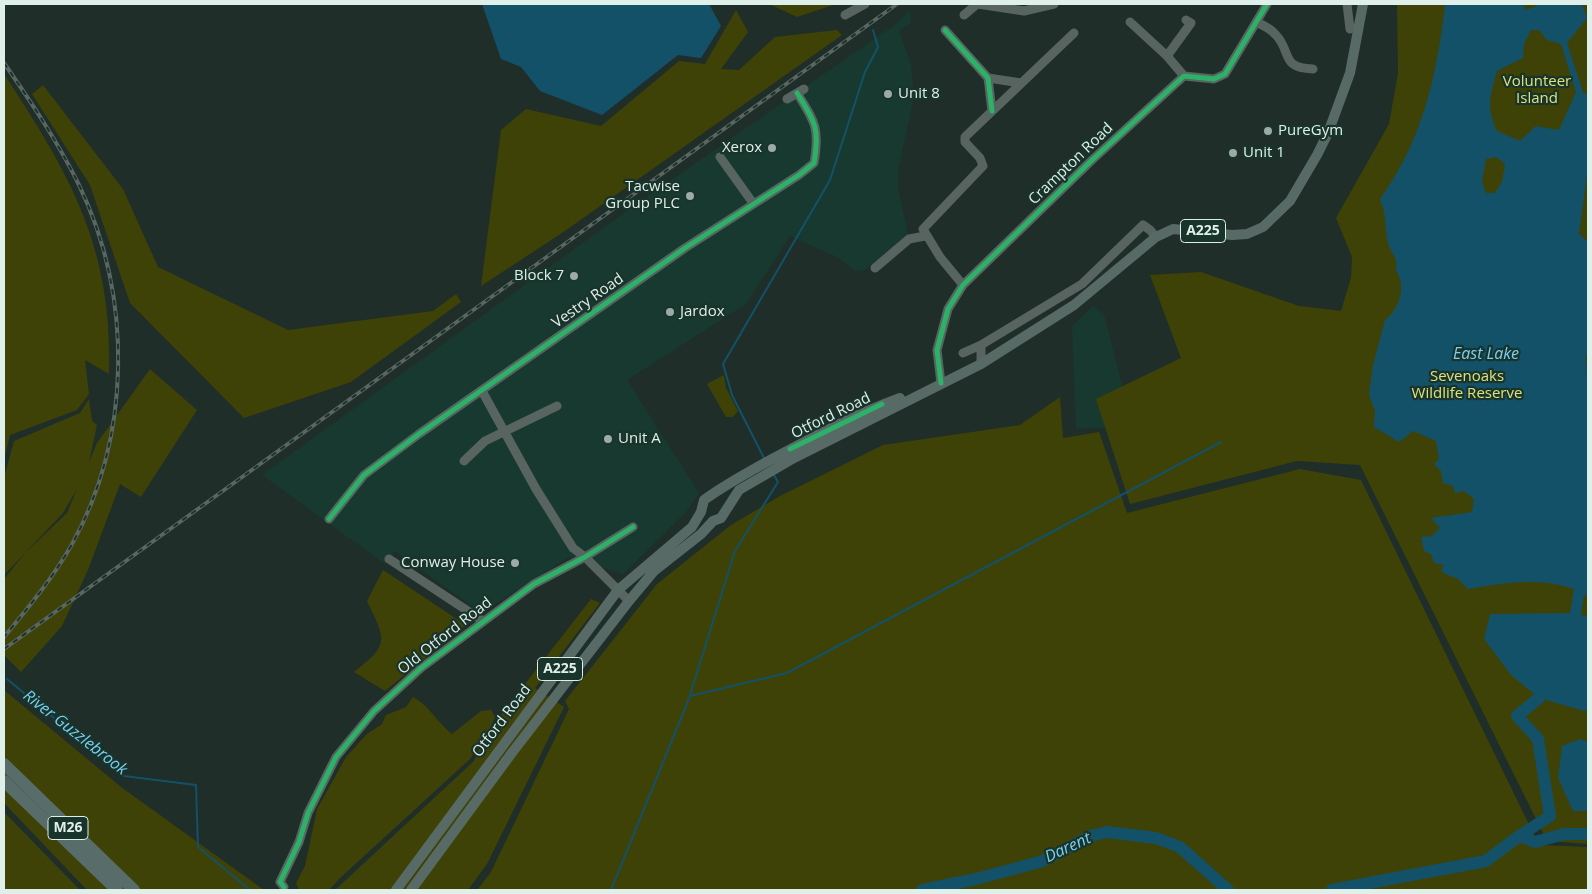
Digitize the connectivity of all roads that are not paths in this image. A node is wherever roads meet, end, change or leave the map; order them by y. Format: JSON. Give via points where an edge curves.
{"nodes":[{"id":1,"x":865,"y":4,"type":"edge"},
{"id":2,"x":977,"y":4,"type":"edge"},
{"id":3,"x":1054,"y":4,"type":"edge"},
{"id":4,"x":1267,"y":4,"type":"edge"},
{"id":5,"x":1347,"y":4,"type":"edge"},
{"id":6,"x":1363,"y":4,"type":"edge"},
{"id":7,"x":845,"y":15,"type":"dead end"},
{"id":8,"x":964,"y":15,"type":"dead end"},
{"id":9,"x":1186,"y":20,"type":"dead end"},
{"id":10,"x":1130,"y":22,"type":"dead end"},
{"id":11,"x":1256,"y":22,"type":"junction"},
{"id":12,"x":1350,"y":29,"type":"dead end"},
{"id":13,"x":945,"y":30,"type":"dead end"},
{"id":14,"x":1074,"y":33,"type":"dead end"},
{"id":15,"x":1166,"y":56,"type":"junction"},
{"id":16,"x":1313,"y":69,"type":"dead end"},
{"id":17,"x":1184,"y":76,"type":"junction"},
{"id":18,"x":988,"y":78,"type":"junction"},
{"id":19,"x":1021,"y":82,"type":"junction"},
{"id":20,"x":787,"y":99,"type":"dead end"},
{"id":21,"x":992,"y":111,"type":"junction"},
{"id":22,"x":720,"y":157,"type":"dead end"},
{"id":23,"x":753,"y":203,"type":"junction"},
{"id":24,"x":925,"y":236,"type":"junction"},
{"id":25,"x":1156,"y":237,"type":"junction"},
{"id":26,"x":875,"y":268,"type":"dead end"},
{"id":27,"x":963,"y":285,"type":"junction"},
{"id":28,"x":981,"y":345,"type":"junction"},
{"id":29,"x":962,"y":353,"type":"dead end"},
{"id":30,"x":981,"y":364,"type":"junction"},
{"id":31,"x":941,"y":383,"type":"junction"},
{"id":32,"x":482,"y":392,"type":"junction"},
{"id":33,"x":557,"y":406,"type":"dead end"},
{"id":34,"x":506,"y":432,"type":"junction"},
{"id":35,"x":464,"y":461,"type":"dead end"},
{"id":36,"x":711,"y":496,"type":"junction"},
{"id":37,"x":726,"y":510,"type":"junction"},
{"id":38,"x":702,"y":512,"type":"junction"},
{"id":39,"x":329,"y":520,"type":"dead end"},
{"id":40,"x":713,"y":521,"type":"junction"},
{"id":41,"x":633,"y":527,"type":"dead end"},
{"id":42,"x":585,"y":557,"type":"junction"},
{"id":43,"x":389,"y":559,"type":"dead end"},
{"id":44,"x":618,"y":590,"type":"junction"},
{"id":45,"x":629,"y":601,"type":"junction"},
{"id":46,"x":483,"y":621,"type":"junction"},
{"id":47,"x":4,"y":764,"type":"edge"},
{"id":48,"x":4,"y":781,"type":"edge"},
{"id":49,"x":284,"y":887,"type":"dead end"},
{"id":50,"x":117,"y":890,"type":"edge"},
{"id":51,"x":134,"y":890,"type":"edge"},
{"id":52,"x":396,"y":890,"type":"edge"},
{"id":53,"x":411,"y":890,"type":"edge"}],
"edges":[{"from":1,"to":7,"type":"street"},
{"from":2,"to":3,"type":"street","via":[[1024,11]]},
{"from":2,"to":8,"type":"street"},
{"from":4,"to":11,"type":"street"},
{"from":5,"to":12,"type":"street"},
{"from":6,"to":25,"type":"main road","name":"Otford Road","number":"A225","via":[[1350,73],[1328,133],[1290,200],[1276,216],[1247,234],[1173,229]]},
{"from":9,"to":15,"type":"street","via":[[1191,23]]},
{"from":10,"to":15,"type":"street"},
{"from":11,"to":16,"type":"street","via":[[1278,36],[1286,57],[1299,72]]},
{"from":11,"to":17,"type":"street","via":[[1225,74],[1214,79]]},
{"from":13,"to":18,"type":"street"},
{"from":14,"to":19,"type":"street"},
{"from":15,"to":17,"type":"street"},
{"from":17,"to":27,"type":"street","name":"Crampton Road"},
{"from":18,"to":19,"type":"street"},
{"from":18,"to":21,"type":"street"},
{"from":19,"to":21,"type":"street"},
{"from":20,"to":23,"type":"street","name":"Vestry Road","via":[[800,91],[815,122],[817,144],[814,163]]},
{"from":21,"to":24,"type":"street","via":[[964,139],[983,166],[924,227]]},
{"from":22,"to":23,"type":"street"},
{"from":23,"to":32,"type":"street","name":"Vestry Road"},
{"from":24,"to":26,"type":"street","via":[[909,239]]},
{"from":24,"to":27,"type":"street"},
{"from":25,"to":28,"type":"street","via":[[1143,225],[1082,284]]},
{"from":25,"to":30,"type":"main road","name":"Otford Road","number":"A225","via":[[1074,305]]},
{"from":27,"to":31,"type":"street","name":"Crampton Road","via":[[948,309],[937,350]]},
{"from":28,"to":29,"type":"street"},
{"from":28,"to":30,"type":"street"},
{"from":30,"to":31,"type":"main road","name":"Otford Road","number":"A225"},
{"from":31,"to":36,"type":"main road","name":"Otford Road","number":"A225","via":[[872,408],[739,477]]},
{"from":31,"to":37,"type":"main road","name":"Otford Road","number":"A225","via":[[738,490]]},
{"from":32,"to":34,"type":"street"},
{"from":32,"to":39,"type":"street","name":"Vestry Road","via":[[364,475]]},
{"from":33,"to":34,"type":"street"},
{"from":34,"to":35,"type":"street","via":[[485,441]]},
{"from":34,"to":42,"type":"street","via":[[536,489],[573,548]]},
{"from":36,"to":37,"type":"main road","via":[[721,499]]},
{"from":36,"to":38,"type":"main road","name":"Otford Road","number":"A225","via":[[702,504]]},
{"from":37,"to":40,"type":"main road","name":"Otford Road","number":"A225","via":[[721,518]]},
{"from":38,"to":40,"type":"main road","via":[[704,517]]},
{"from":38,"to":44,"type":"main road","name":"Otford Road","number":"A225","via":[[692,527]]},
{"from":40,"to":45,"type":"main road","name":"Otford Road","number":"A225","via":[[654,571]]},
{"from":41,"to":42,"type":"street","name":"Old Otford Road"},
{"from":42,"to":44,"type":"street"},
{"from":42,"to":46,"type":"street","name":"Old Otford Road","via":[[534,584]]},
{"from":43,"to":46,"type":"street"},
{"from":44,"to":45,"type":"street"},
{"from":44,"to":52,"type":"main road","name":"Otford Road","number":"A225"},
{"from":45,"to":53,"type":"main road","name":"Otford Road","number":"A225"},
{"from":46,"to":49,"type":"street","name":"Old Otford Road","via":[[397,689],[361,725],[336,757],[308,813],[280,884]]},
{"from":47,"to":51,"type":"highway","number":"M26"},
{"from":48,"to":50,"type":"highway","number":"M26"}]}
